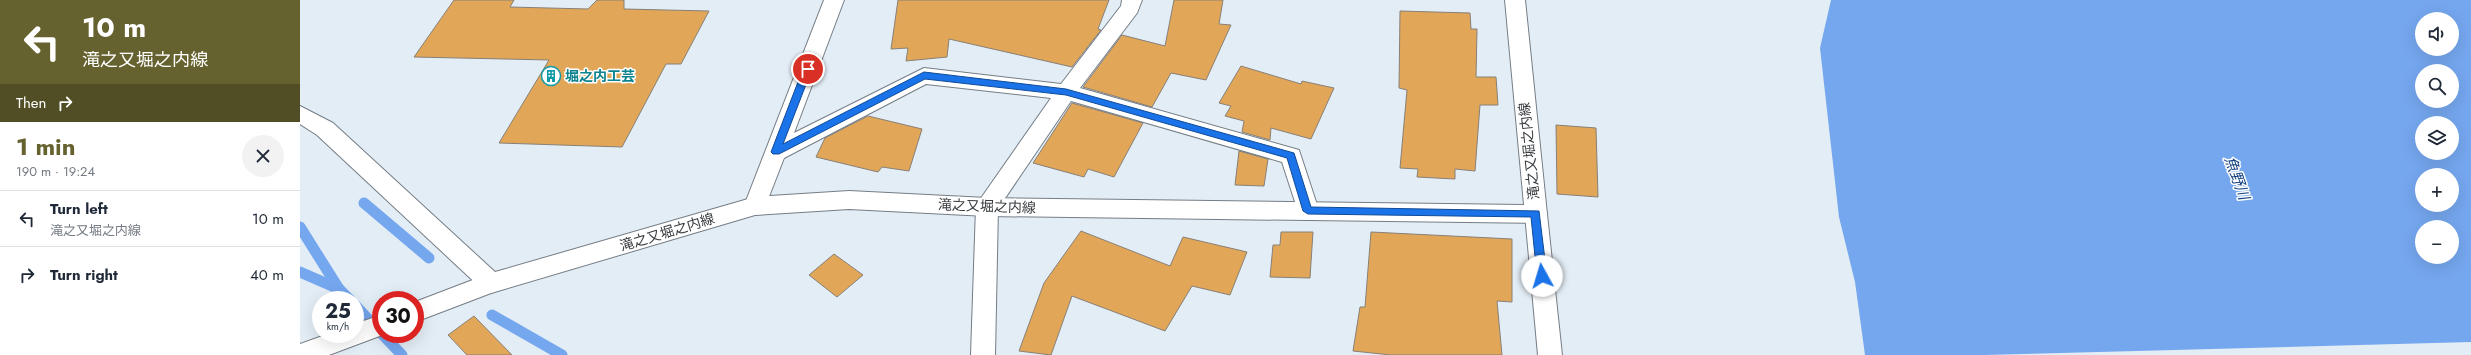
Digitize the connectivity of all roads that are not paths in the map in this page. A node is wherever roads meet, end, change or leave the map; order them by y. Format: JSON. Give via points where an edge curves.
{"nodes":[{"id":1,"x":834,"y":0,"type":"edge"},
{"id":2,"x":1132,"y":0,"type":"edge"},
{"id":3,"x":1514,"y":0,"type":"edge"},
{"id":4,"x":1066,"y":92,"type":"junction"},
{"id":5,"x":300,"y":114,"type":"edge"},
{"id":6,"x":776,"y":152,"type":"junction"},
{"id":7,"x":755,"y":206,"type":"junction"},
{"id":8,"x":988,"y":207,"type":"junction"},
{"id":9,"x":1308,"y":211,"type":"junction"},
{"id":10,"x":1536,"y":214,"type":"junction"},
{"id":11,"x":491,"y":283,"type":"junction"},
{"id":12,"x":424,"y":309,"type":"edge"},
{"id":13,"x":372,"y":328,"type":"edge"},
{"id":14,"x":300,"y":355,"type":"edge"},
{"id":15,"x":983,"y":355,"type":"edge"},
{"id":16,"x":1550,"y":355,"type":"edge"}],
"edges":[{"from":1,"to":6,"type":"street"},
{"from":2,"to":4,"type":"street","via":[[1130,8]]},
{"from":3,"to":10,"type":"street","name":"滝之又堀之内線"},
{"from":4,"to":6,"type":"street","via":[[924,76]]},
{"from":4,"to":8,"type":"street"},
{"from":4,"to":9,"type":"street","via":[[1291,156]]},
{"from":5,"to":11,"type":"street","via":[[325,129]]},
{"from":6,"to":7,"type":"street"},
{"from":7,"to":8,"type":"street","name":"滝之又堀之内線","via":[[850,200]]},
{"from":7,"to":11,"type":"street","name":"滝之又堀之内線"},
{"from":8,"to":9,"type":"street","name":"滝之又堀之内線"},
{"from":8,"to":15,"type":"street"},
{"from":9,"to":10,"type":"street","name":"滝之又堀之内線"},
{"from":10,"to":16,"type":"street"},
{"from":11,"to":12,"type":"street","name":"滝之又堀之内線"},
{"from":13,"to":14,"type":"street"}]}
